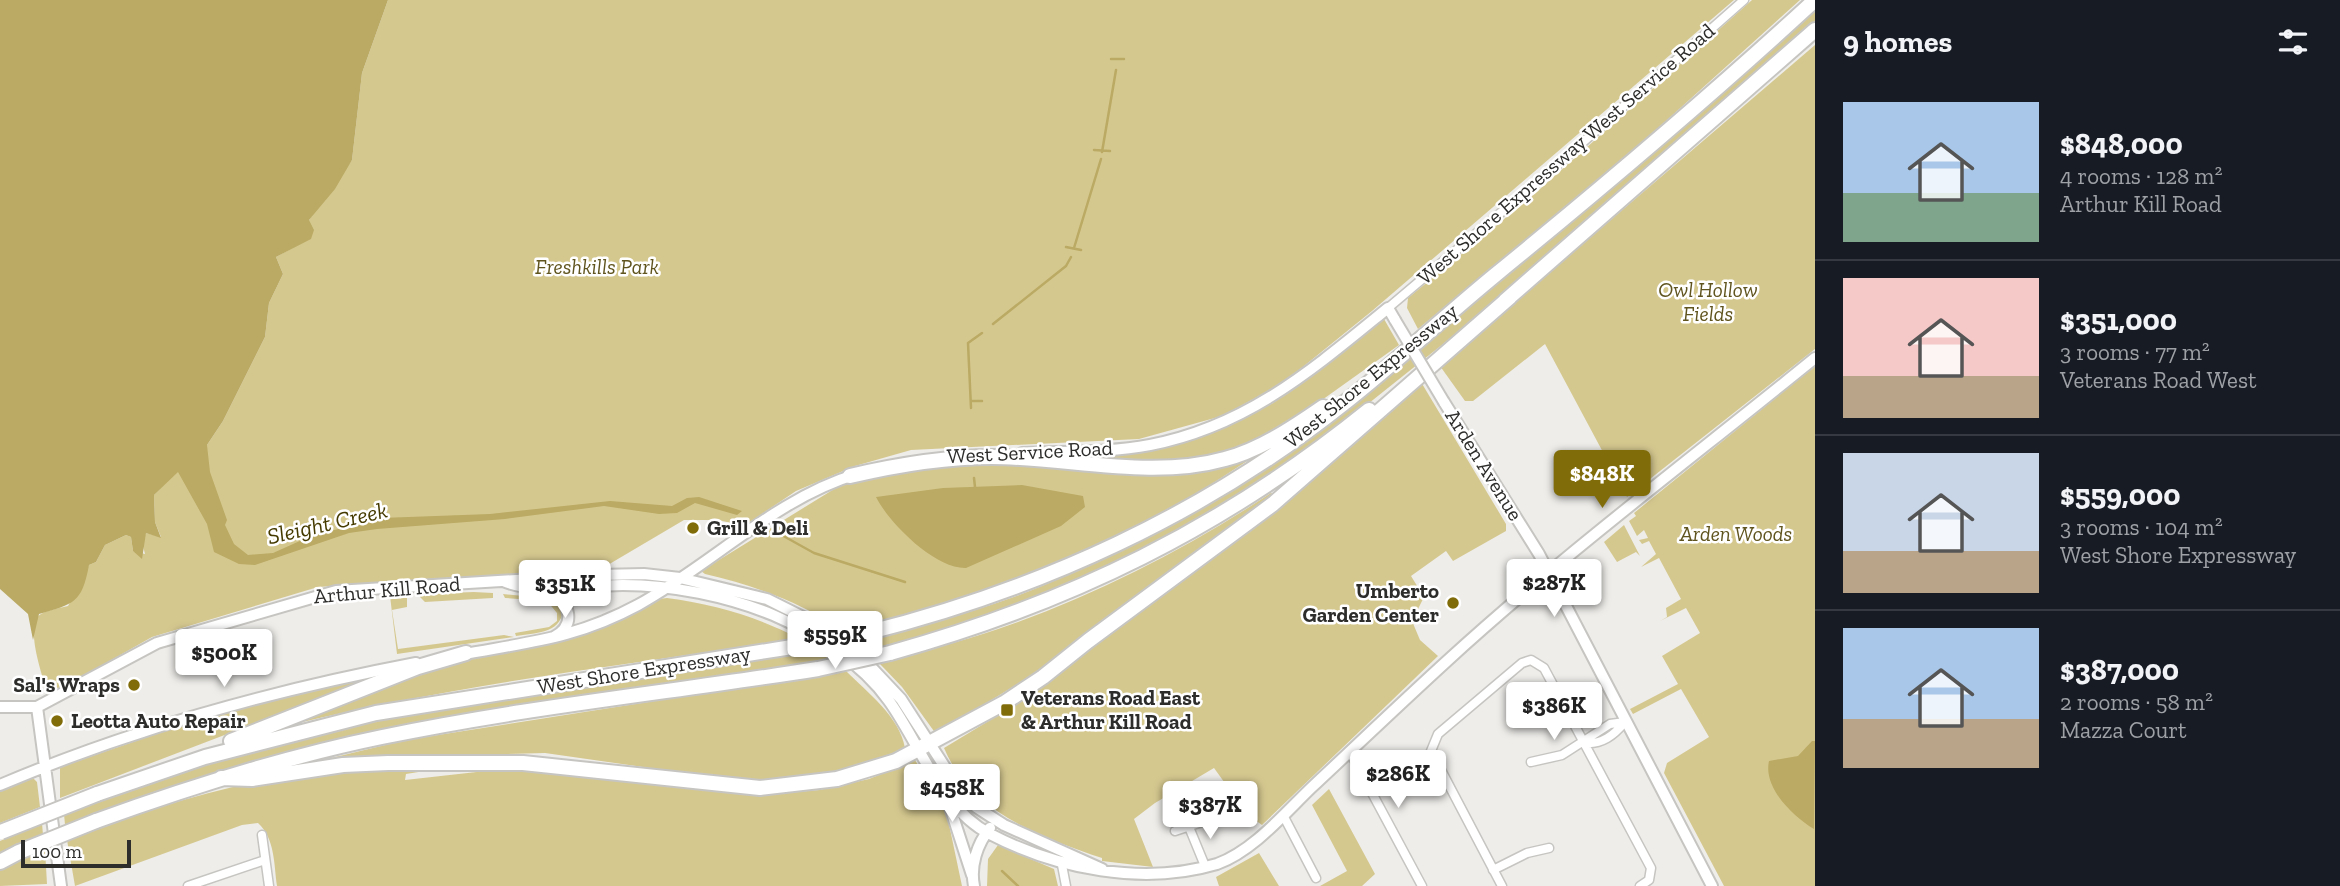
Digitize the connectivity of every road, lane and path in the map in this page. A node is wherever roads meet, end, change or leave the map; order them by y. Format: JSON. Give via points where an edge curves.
{"nodes":[{"id":1,"x":1744,"y":0,"type":"edge"},
{"id":2,"x":1815,"y":0,"type":"edge"},
{"id":3,"x":1815,"y":30,"type":"edge"},
{"id":4,"x":1510,"y":297,"type":"junction"},
{"id":5,"x":1388,"y":308,"type":"junction"},
{"id":6,"x":1429,"y":330,"type":"junction"},
{"id":7,"x":1815,"y":358,"type":"edge"},
{"id":8,"x":850,"y":476,"type":"junction"},
{"id":9,"x":1549,"y":574,"type":"junction"},
{"id":10,"x":680,"y":578,"type":"junction"},
{"id":11,"x":503,"y":581,"type":"junction"},
{"id":12,"x":556,"y":587,"type":"junction"},
{"id":13,"x":665,"y":588,"type":"junction"},
{"id":14,"x":538,"y":642,"type":"junction"},
{"id":15,"x":466,"y":653,"type":"junction"},
{"id":16,"x":0,"y":707,"type":"edge"},
{"id":17,"x":37,"y":707,"type":"junction"},
{"id":18,"x":1625,"y":722,"type":"junction"},
{"id":19,"x":1584,"y":743,"type":"junction"},
{"id":20,"x":925,"y":746,"type":"junction"},
{"id":21,"x":1350,"y":752,"type":"junction"},
{"id":22,"x":1531,"y":762,"type":"dead end"},
{"id":23,"x":45,"y":765,"type":"junction"},
{"id":24,"x":221,"y":778,"type":"junction"},
{"id":25,"x":0,"y":785,"type":"edge"},
{"id":26,"x":944,"y":789,"type":"junction"},
{"id":27,"x":97,"y":793,"type":"junction"},
{"id":28,"x":1283,"y":814,"type":"junction"},
{"id":29,"x":1208,"y":820,"type":"dead end"},
{"id":30,"x":997,"y":821,"type":"junction"},
{"id":31,"x":1189,"y":827,"type":"junction"},
{"id":32,"x":1175,"y":831,"type":"dead end"},
{"id":33,"x":0,"y":832,"type":"edge"},
{"id":34,"x":986,"y":832,"type":"junction"},
{"id":35,"x":262,"y":835,"type":"dead end"},
{"id":36,"x":1549,"y":848,"type":"dead end"},
{"id":37,"x":265,"y":860,"type":"junction"},
{"id":38,"x":0,"y":862,"type":"edge"},
{"id":39,"x":1062,"y":865,"type":"junction"},
{"id":40,"x":1205,"y":866,"type":"junction"},
{"id":41,"x":1493,"y":870,"type":"junction"},
{"id":42,"x":1105,"y":871,"type":"junction"},
{"id":43,"x":1316,"y":878,"type":"dead end"},
{"id":44,"x":973,"y":881,"type":"edge"},
{"id":45,"x":58,"y":885,"type":"edge"},
{"id":46,"x":1419,"y":885,"type":"edge"},
{"id":47,"x":188,"y":886,"type":"edge"},
{"id":48,"x":269,"y":886,"type":"edge"},
{"id":49,"x":1066,"y":886,"type":"edge"},
{"id":50,"x":1502,"y":886,"type":"edge"},
{"id":51,"x":1640,"y":886,"type":"edge"},
{"id":52,"x":1712,"y":886,"type":"edge"}],
"edges":[{"from":1,"to":5,"type":"street","name":"West Shore Expressway West Service Road"},
{"from":2,"to":6,"type":"highway","name":"West Shore Expressway","via":[[1601,188]]},
{"from":3,"to":4,"type":"highway","name":"West Shore Expressway"},
{"from":4,"to":20,"type":"highway","via":[[1273,504],[1043,677]]},
{"from":4,"to":24,"type":"highway","name":"West Shore Expressway","bridge":true,"via":[[1300,462],[1178,540],[1043,604],[890,653],[818,669],[450,724]]},
{"from":5,"to":8,"type":"street","name":"West Service Road","via":[[1276,395],[1237,417],[1192,434],[1148,445],[941,457]]},
{"from":5,"to":9,"type":"street","name":"Arden Avenue","bridge":true},
{"from":6,"to":8,"type":"highway","via":[[1315,412],[1227,459],[1173,467],[950,458]]},
{"from":6,"to":27,"type":"highway","name":"West Shore Expressway","bridge":true,"via":[[1342,404],[1166,520],[1099,554],[956,609],[792,647],[376,713],[205,757]]},
{"from":7,"to":9,"type":"street"},
{"from":8,"to":10,"type":"street","name":"West Service Road","via":[[794,504]]},
{"from":9,"to":18,"type":"street","name":"Arden Avenue"},
{"from":9,"to":21,"type":"street"},
{"from":10,"to":11,"type":"street","name":"Arthur Kill Road","via":[[638,574]]},
{"from":10,"to":13,"type":"street","name":"West Service Road"},
{"from":10,"to":20,"type":"street","name":"Arthur Kill Road","via":[[767,599],[827,629],[880,675]]},
{"from":11,"to":12,"type":"street","name":"Arthur Kill Road","via":[[524,587]]},
{"from":11,"to":17,"type":"street","name":"Arthur Kill Road","via":[[362,588],[302,598],[149,646]]},
{"from":12,"to":13,"type":"street","name":"Arthur Kill Road"},
{"from":12,"to":14,"type":"street","via":[[570,613],[567,625],[558,635]]},
{"from":13,"to":14,"type":"street","name":"West Service Road","via":[[572,635]]},
{"from":13,"to":20,"type":"street","name":"Arthur Kill Road","via":[[746,606],[806,631],[878,687]]},
{"from":14,"to":15,"type":"street","name":"West Service Road"},
{"from":15,"to":23,"type":"street","name":"West Service Road","via":[[233,703]]},
{"from":15,"to":27,"type":"highway","via":[[418,667]]},
{"from":16,"to":17,"type":"street","name":"Arthur Kill Road"},
{"from":17,"to":23,"type":"street"},
{"from":18,"to":19,"type":"street","via":[[1590,734]]},
{"from":18,"to":52,"type":"street","name":"Arden Avenue"},
{"from":19,"to":22,"type":"street"},
{"from":19,"to":41,"type":"street","via":[[1544,668],[1531,660],[1438,734],[1432,744],[1433,759]]},
{"from":19,"to":51,"type":"street","via":[[1651,868],[1648,880]]},
{"from":20,"to":24,"type":"highway","via":[[865,772],[760,788],[523,763],[376,763],[252,779]]},
{"from":20,"to":26,"type":"street"},
{"from":20,"to":30,"type":"street","via":[[961,792]]},
{"from":21,"to":28,"type":"street"},
{"from":21,"to":46,"type":"street"},
{"from":23,"to":25,"type":"street","name":"West Service Road"},
{"from":23,"to":45,"type":"street"},
{"from":24,"to":38,"type":"highway","name":"West Shore Expressway","bridge":true,"via":[[96,821]]},
{"from":26,"to":34,"type":"street","via":[[958,809]]},
{"from":26,"to":44,"type":"street"},
{"from":27,"to":33,"type":"highway","name":"West Shore Expressway","bridge":true},
{"from":28,"to":40,"type":"street","via":[[1236,853]]},
{"from":28,"to":43,"type":"street"},
{"from":29,"to":31,"type":"street"},
{"from":30,"to":34,"type":"street"},
{"from":30,"to":42,"type":"street"},
{"from":31,"to":32,"type":"street"},
{"from":31,"to":40,"type":"street"},
{"from":34,"to":39,"type":"street"},
{"from":34,"to":44,"type":"street"},
{"from":35,"to":37,"type":"street"},
{"from":36,"to":41,"type":"street"},
{"from":37,"to":47,"type":"street"},
{"from":37,"to":48,"type":"street"},
{"from":39,"to":42,"type":"street"},
{"from":39,"to":49,"type":"street"},
{"from":40,"to":42,"type":"street","via":[[1165,873]]},
{"from":41,"to":50,"type":"street"}]}
